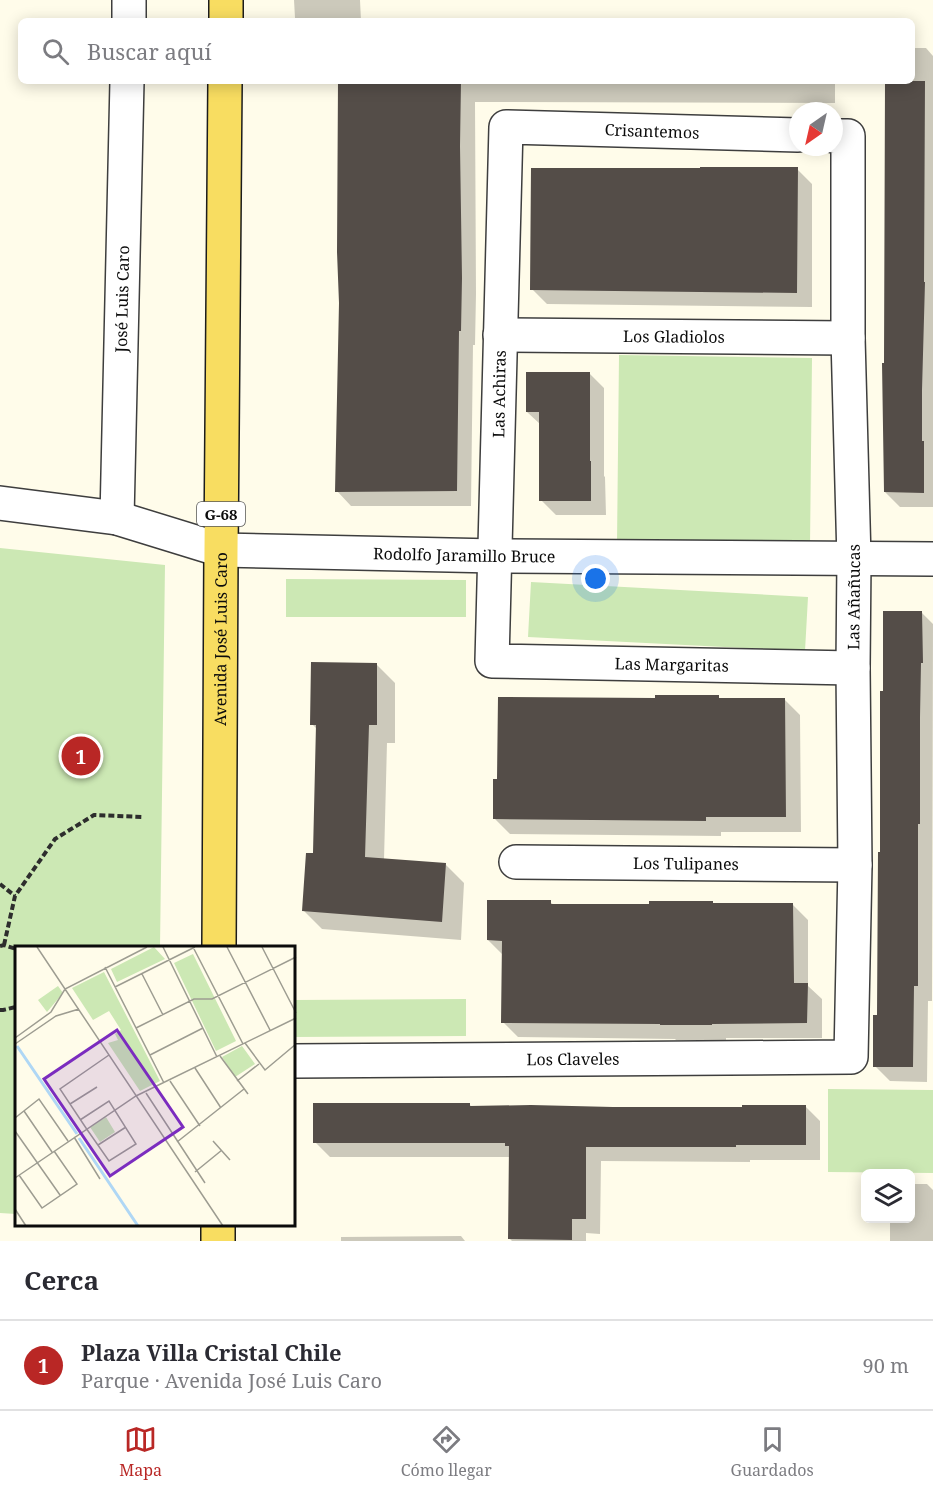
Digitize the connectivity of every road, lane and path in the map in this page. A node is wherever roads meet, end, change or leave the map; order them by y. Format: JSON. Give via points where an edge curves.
{"nodes":[{"id":1,"x":129,"y":0,"type":"edge"},
{"id":2,"x":226,"y":0,"type":"edge"},
{"id":3,"x":129,"y":18,"type":"edge"},
{"id":4,"x":226,"y":18,"type":"edge"},
{"id":5,"x":127,"y":84,"type":"edge"},
{"id":6,"x":225,"y":84,"type":"edge"},
{"id":7,"x":506,"y":127,"type":"joint"},
{"id":8,"x":789,"y":135,"type":"edge"},
{"id":9,"x":842,"y":156,"type":"edge"},
{"id":10,"x":500,"y":335,"type":"junction"},
{"id":11,"x":848,"y":338,"type":"junction"},
{"id":12,"x":0,"y":503,"type":"edge"},
{"id":13,"x":117,"y":518,"type":"junction"},
{"id":14,"x":221,"y":550,"type":"junction"},
{"id":15,"x":495,"y":556,"type":"junction"},
{"id":16,"x":854,"y":559,"type":"junction"},
{"id":17,"x":933,"y":559,"type":"edge"},
{"id":18,"x":492,"y":661,"type":"joint"},
{"id":19,"x":854,"y":668,"type":"junction"},
{"id":20,"x":142,"y":817,"type":"dead end"},
{"id":21,"x":516,"y":862,"type":"dead end"},
{"id":22,"x":855,"y":865,"type":"junction"},
{"id":23,"x":0,"y":884,"type":"edge"},
{"id":24,"x":15,"y":896,"type":"junction"},
{"id":25,"x":2,"y":946,"type":"edge"},
{"id":26,"x":219,"y":946,"type":"edge"},
{"id":27,"x":2,"y":1010,"type":"edge"},
{"id":28,"x":0,"y":1018,"type":"edge"},
{"id":29,"x":851,"y":1057,"type":"joint"},
{"id":30,"x":296,"y":1062,"type":"edge"}],
"edges":[{"from":1,"to":3,"type":"street"},
{"from":2,"to":4,"type":"main road"},
{"from":5,"to":13,"type":"street","name":"José Luis Caro"},
{"from":6,"to":14,"type":"main road","name":"Avenida José Luis Caro","number":"G-68"},
{"from":7,"to":8,"type":"street","name":"Crisantemos"},
{"from":7,"to":10,"type":"street","name":"Las Achiras"},
{"from":9,"to":11,"type":"street","name":"Las Añañucas"},
{"from":10,"to":11,"type":"street","name":"Los Gladiolos"},
{"from":10,"to":15,"type":"street","name":"Las Achiras"},
{"from":11,"to":16,"type":"street","name":"Las Añañucas"},
{"from":12,"to":13,"type":"street","name":"Rodolfo Jaramillo Bruce"},
{"from":13,"to":14,"type":"street","name":"Rodolfo Jaramillo Bruce"},
{"from":14,"to":15,"type":"street","name":"Rodolfo Jaramillo Bruce"},
{"from":14,"to":26,"type":"main road","name":"Avenida José Luis Caro","number":"G-68"},
{"from":15,"to":16,"type":"street","name":"Rodolfo Jaramillo Bruce"},
{"from":15,"to":18,"type":"street","name":"Las Achiras"},
{"from":16,"to":17,"type":"street","name":"Rodolfo Jaramillo Bruce"},
{"from":16,"to":19,"type":"street","name":"Las Añañucas"},
{"from":18,"to":19,"type":"street","name":"Las Margaritas"},
{"from":19,"to":22,"type":"street","name":"Las Añañucas"},
{"from":20,"to":24,"type":"path","via":[[94,815],[55,839]]},
{"from":21,"to":22,"type":"street","name":"Los Tulipanes"},
{"from":22,"to":29,"type":"street","name":"Las Añañucas"},
{"from":23,"to":24,"type":"path"},
{"from":24,"to":25,"type":"path"},
{"from":27,"to":28,"type":"path"},
{"from":29,"to":30,"type":"street","name":"Los Claveles"}]}
